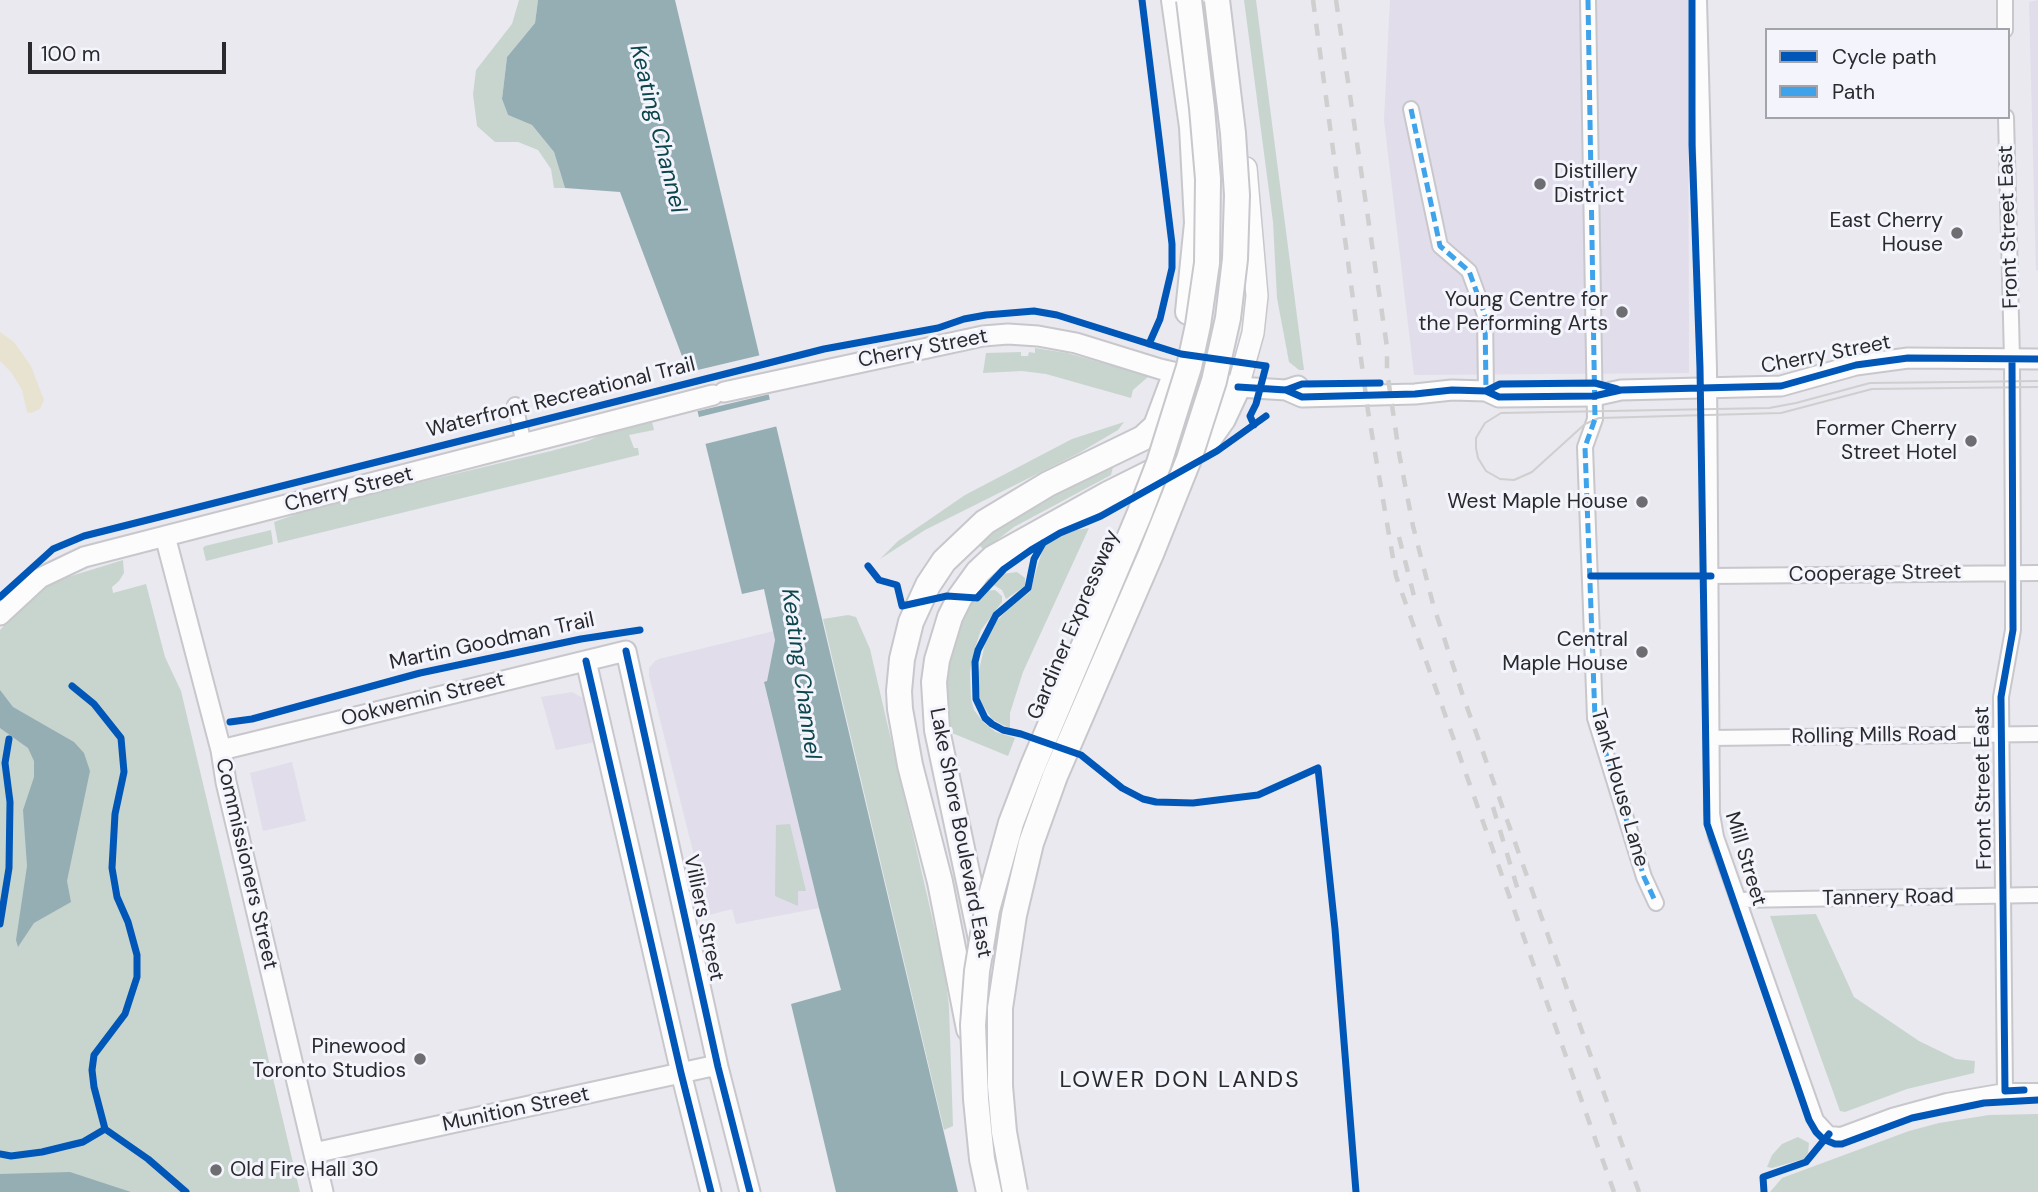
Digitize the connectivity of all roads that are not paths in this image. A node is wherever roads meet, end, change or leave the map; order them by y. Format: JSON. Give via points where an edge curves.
{"nodes":[{"id":1,"x":1174,"y":0,"type":"edge"},
{"id":2,"x":1189,"y":0,"type":"edge"},
{"id":3,"x":1216,"y":0,"type":"edge"},
{"id":4,"x":1588,"y":0,"type":"edge"},
{"id":5,"x":1699,"y":0,"type":"edge"},
{"id":6,"x":2005,"y":0,"type":"edge"},
{"id":7,"x":2006,"y":28,"type":"edge"},
{"id":8,"x":1411,"y":109,"type":"dead end"},
{"id":9,"x":2006,"y":119,"type":"edge"},
{"id":10,"x":2012,"y":359,"type":"junction"},
{"id":11,"x":2038,"y":359,"type":"edge"},
{"id":12,"x":1175,"y":373,"type":"junction"},
{"id":13,"x":1238,"y":387,"type":"junction"},
{"id":14,"x":1708,"y":388,"type":"junction"},
{"id":15,"x":1594,"y":389,"type":"junction"},
{"id":16,"x":1486,"y":391,"type":"junction"},
{"id":17,"x":515,"y":405,"type":"dead end"},
{"id":18,"x":524,"y":444,"type":"junction"},
{"id":19,"x":165,"y":536,"type":"junction"},
{"id":20,"x":2038,"y":573,"type":"edge"},
{"id":21,"x":2013,"y":574,"type":"junction"},
{"id":22,"x":1712,"y":576,"type":"junction"},
{"id":23,"x":0,"y":615,"type":"edge"},
{"id":24,"x":626,"y":651,"type":"joint"},
{"id":25,"x":586,"y":661,"type":"junction"},
{"id":26,"x":2001,"y":734,"type":"junction"},
{"id":27,"x":2038,"y":734,"type":"edge"},
{"id":28,"x":1711,"y":738,"type":"junction"},
{"id":29,"x":221,"y":750,"type":"junction"},
{"id":30,"x":942,"y":756,"type":"junction"},
{"id":31,"x":927,"y":831,"type":"junction"},
{"id":32,"x":2038,"y":895,"type":"edge"},
{"id":33,"x":2003,"y":896,"type":"junction"},
{"id":34,"x":1738,"y":900,"type":"junction"},
{"id":35,"x":1656,"y":904,"type":"dead end"},
{"id":36,"x":718,"y":1068,"type":"junction"},
{"id":37,"x":681,"y":1073,"type":"junction"},
{"id":38,"x":2005,"y":1091,"type":"junction"},
{"id":39,"x":2038,"y":1091,"type":"edge"},
{"id":40,"x":314,"y":1153,"type":"junction"},
{"id":41,"x":323,"y":1192,"type":"edge"},
{"id":42,"x":711,"y":1192,"type":"edge"},
{"id":43,"x":750,"y":1192,"type":"edge"},
{"id":44,"x":990,"y":1192,"type":"edge"},
{"id":45,"x":1015,"y":1192,"type":"edge"},
{"id":46,"x":1026,"y":1192,"type":"edge"}],
"edges":[{"from":1,"to":12,"type":"highway","name":"Lake Shore Boulevard East","via":[[1192,127],[1197,223],[1191,293]]},
{"from":2,"to":44,"type":"highway","name":"Gardiner Expressway","bridge":true,"via":[[1208,179],[1207,262],[1198,326],[1159,463],[1032,768],[987,910],[973,1025],[975,1099]]},
{"from":3,"to":13,"type":"main road","name":"Lake Shore Boulevard East","via":[[1234,80],[1257,275],[1257,315]]},
{"from":3,"to":45,"type":"highway","name":"Gardiner Expressway","bridge":true,"via":[[1237,195],[1228,318],[1189,459],[1031,843],[1000,1009],[1000,1086]]},
{"from":4,"to":15,"type":"street","name":"Tank House Lane"},
{"from":5,"to":14,"type":"street","name":"Mill Street"},
{"from":6,"to":7,"type":"street"},
{"from":8,"to":16,"type":"street","via":[[1440,246],[1469,271],[1485,315]]},
{"from":9,"to":10,"type":"street","name":"Front Street East"},
{"from":10,"to":11,"type":"street","name":"Cherry Street"},
{"from":10,"to":14,"type":"street","name":"Cherry Street","via":[[1889,359],[1781,386]]},
{"from":10,"to":21,"type":"street","name":"Front Street East"},
{"from":12,"to":13,"type":"street","name":"Cherry Street"},
{"from":12,"to":18,"type":"street","name":"Cherry Street","via":[[1076,343],[1038,336],[983,336],[719,393]]},
{"from":12,"to":31,"type":"highway","name":"Lake Shore Boulevard East","via":[[1156,426],[1143,438],[1048,484],[985,522],[952,551],[918,603],[906,640],[899,691]]},
{"from":13,"to":16,"type":"street","name":"Cherry Street","via":[[1286,390],[1302,384],[1413,383]]},
{"from":13,"to":30,"type":"highway","name":"Lake Shore Boulevard East","via":[[1204,446],[1105,495],[993,558],[978,572],[957,603],[937,660],[935,705]]},
{"from":14,"to":15,"type":"street","name":"Cherry Street"},
{"from":14,"to":22,"type":"street","name":"Mill Street"},
{"from":15,"to":16,"type":"street","name":"Cherry Street","via":[[1500,384]]},
{"from":15,"to":35,"type":"street","name":"Tank House Lane","via":[[1595,419],[1585,447],[1595,718]]},
{"from":17,"to":18,"type":"street"},
{"from":18,"to":19,"type":"street","name":"Cherry Street"},
{"from":19,"to":23,"type":"street","name":"Cherry Street","via":[[97,553],[60,568],[40,578]]},
{"from":19,"to":29,"type":"street","name":"Commissioners Street"},
{"from":20,"to":21,"type":"street","name":"Cooperage Street"},
{"from":21,"to":22,"type":"street","name":"Cooperage Street"},
{"from":21,"to":26,"type":"street","name":"Front Street East"},
{"from":22,"to":28,"type":"street","name":"Mill Street"},
{"from":24,"to":25,"type":"street","name":"Ookwemin Street"},
{"from":24,"to":36,"type":"street","name":"Villiers Street"},
{"from":25,"to":29,"type":"street","name":"Ookwemin Street"},
{"from":25,"to":37,"type":"street"},
{"from":26,"to":27,"type":"street","name":"Rolling Mills Road"},
{"from":26,"to":28,"type":"street","name":"Rolling Mills Road"},
{"from":26,"to":33,"type":"street","name":"Front Street East"},
{"from":28,"to":34,"type":"street","name":"Mill Street","via":[[1713,824]]},
{"from":29,"to":40,"type":"street","name":"Commissioners Street"},
{"from":30,"to":31,"type":"highway"},
{"from":30,"to":46,"type":"highway","name":"Lake Shore Boulevard East","via":[[980,934]]},
{"from":31,"to":44,"type":"highway","name":"Lake Shore Boulevard East","via":[[971,1039],[976,1119]]},
{"from":32,"to":33,"type":"street","name":"Tannery Road"},
{"from":33,"to":34,"type":"street","name":"Tannery Road"},
{"from":33,"to":38,"type":"street","name":"Front Street East"},
{"from":34,"to":38,"type":"street","name":"Mill Street","via":[[1816,1120],[1829,1134],[1841,1135],[1947,1101]]},
{"from":36,"to":37,"type":"street","name":"Munition Street"},
{"from":36,"to":43,"type":"street","name":"Villiers Street"},
{"from":37,"to":40,"type":"street","name":"Munition Street"},
{"from":37,"to":42,"type":"street"},
{"from":38,"to":39,"type":"street"},
{"from":40,"to":41,"type":"street","name":"Commissioners Street"}]}
